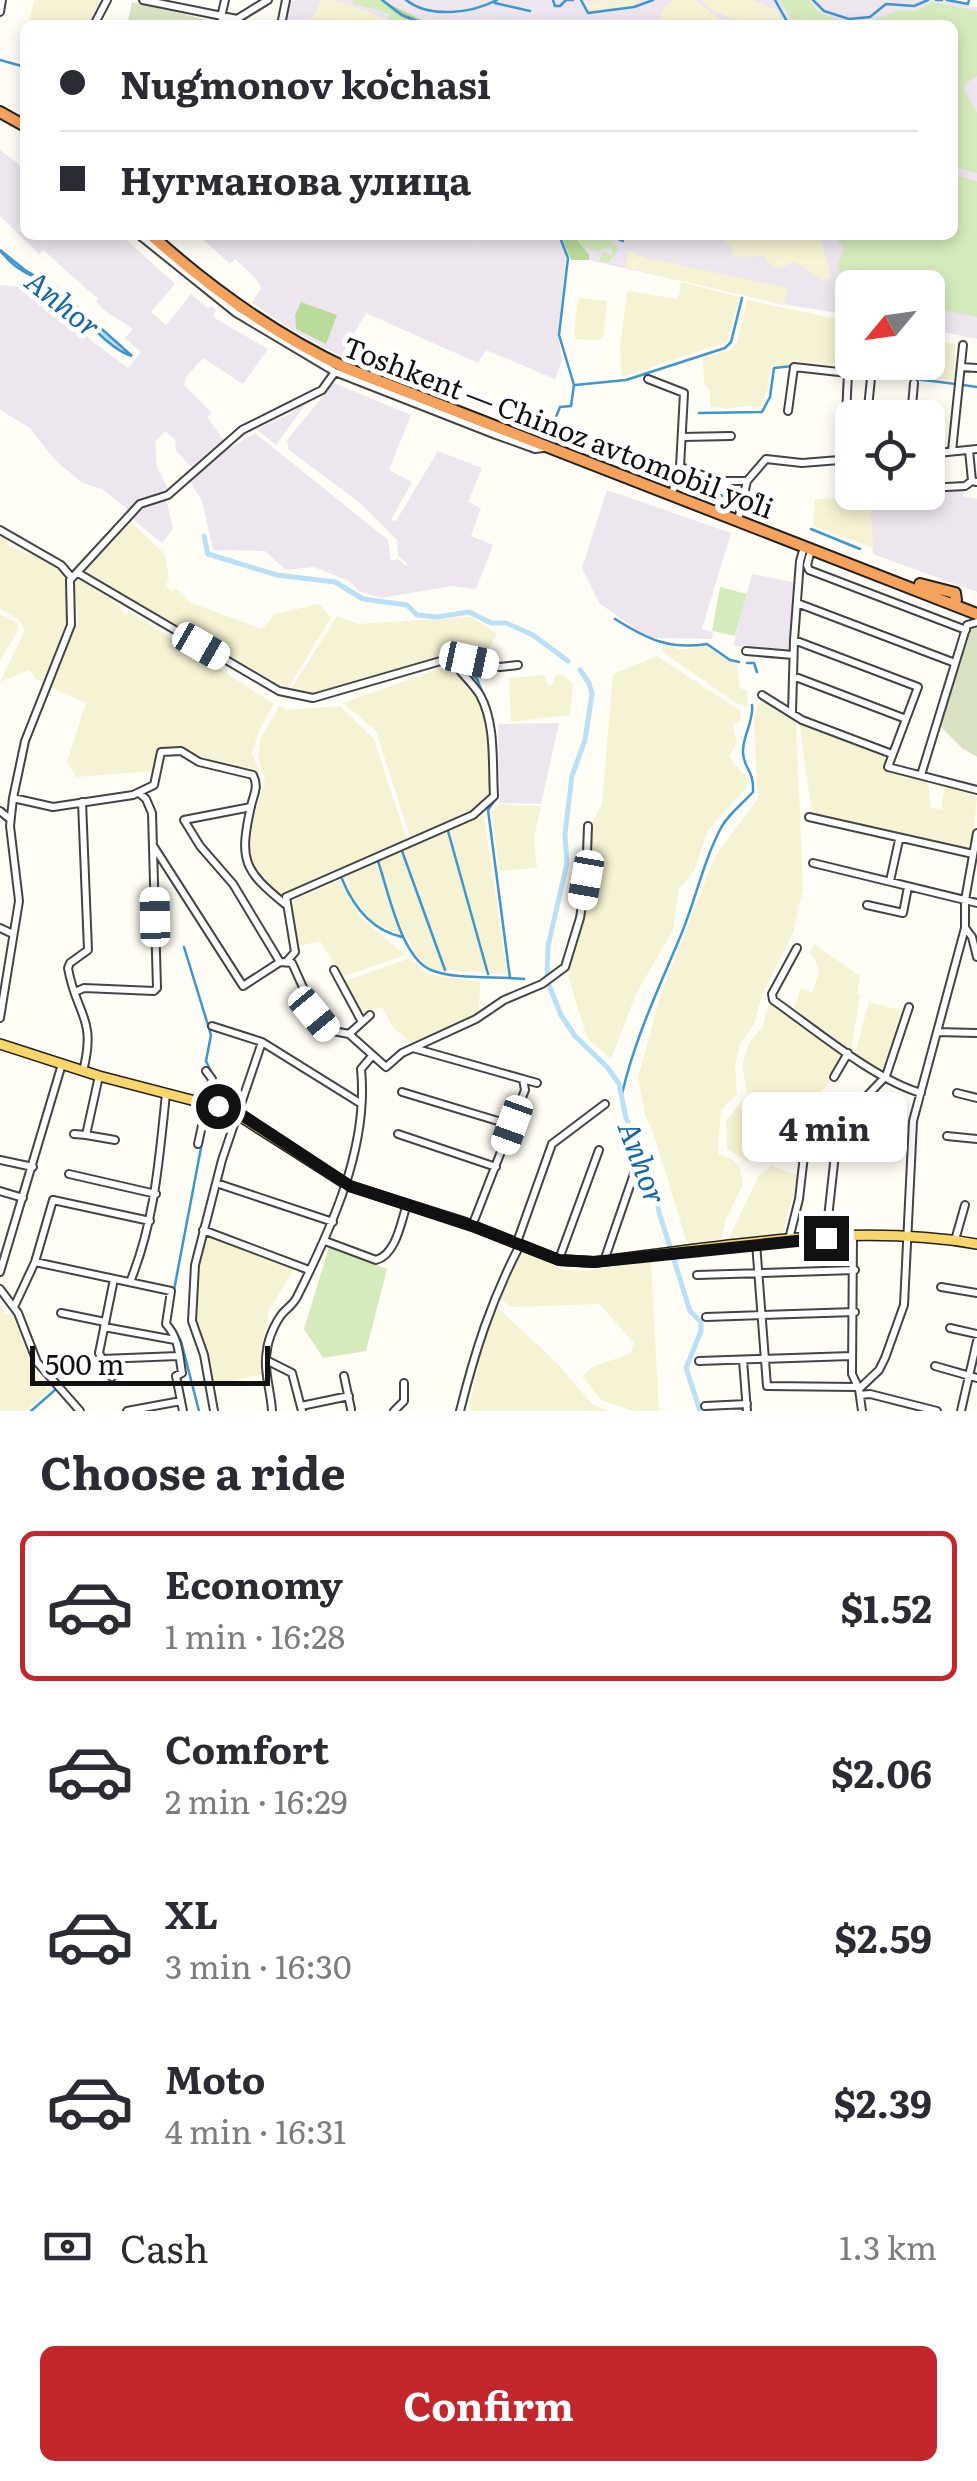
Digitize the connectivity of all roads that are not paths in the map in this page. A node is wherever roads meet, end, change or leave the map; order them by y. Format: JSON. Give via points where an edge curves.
{"nodes":[{"id":1,"x":2,"y":0,"type":"edge"},
{"id":2,"x":144,"y":0,"type":"edge"},
{"id":3,"x":225,"y":0,"type":"edge"},
{"id":4,"x":268,"y":0,"type":"edge"},
{"id":5,"x":180,"y":4,"type":"edge"},
{"id":6,"x":0,"y":12,"type":"edge"},
{"id":7,"x":219,"y":16,"type":"junction"},
{"id":8,"x":217,"y":20,"type":"edge"},
{"id":9,"x":222,"y":20,"type":"edge"},
{"id":10,"x":145,"y":240,"type":"edge"},
{"id":11,"x":160,"y":240,"type":"edge"},
{"id":12,"x":160,"y":240,"type":"edge"},
{"id":13,"x":962,"y":345,"type":"dead end"},
{"id":14,"x":334,"y":367,"type":"junction"},
{"id":15,"x":961,"y":367,"type":"junction"},
{"id":16,"x":977,"y":368,"type":"edge"},
{"id":17,"x":648,"y":378,"type":"dead end"},
{"id":18,"x":914,"y":382,"type":"dead end"},
{"id":19,"x":849,"y":400,"type":"edge"},
{"id":20,"x":912,"y":400,"type":"edge"},
{"id":21,"x":788,"y":411,"type":"dead end"},
{"id":22,"x":470,"y":418,"type":"junction"},
{"id":23,"x":731,"y":436,"type":"dead end"},
{"id":24,"x":682,"y":437,"type":"junction"},
{"id":25,"x":973,"y":450,"type":"edge"},
{"id":26,"x":952,"y":451,"type":"junction"},
{"id":27,"x":945,"y":452,"type":"edge"},
{"id":28,"x":835,"y":460,"type":"edge"},
{"id":29,"x":680,"y":466,"type":"junction"},
{"id":30,"x":747,"y":481,"type":"junction"},
{"id":31,"x":974,"y":481,"type":"edge"},
{"id":32,"x":945,"y":487,"type":"edge"},
{"id":33,"x":672,"y":490,"type":"junction"},
{"id":34,"x":740,"y":516,"type":"junction"},
{"id":35,"x":0,"y":530,"type":"edge"},
{"id":36,"x":808,"y":547,"type":"junction"},
{"id":37,"x":75,"y":575,"type":"junction"},
{"id":38,"x":950,"y":600,"type":"junction"},
{"id":39,"x":797,"y":603,"type":"junction"},
{"id":40,"x":977,"y":611,"type":"edge"},
{"id":41,"x":977,"y":622,"type":"edge"},
{"id":42,"x":966,"y":630,"type":"junction"},
{"id":43,"x":794,"y":640,"type":"junction"},
{"id":44,"x":746,"y":651,"type":"dead end"},
{"id":45,"x":793,"y":654,"type":"junction"},
{"id":46,"x":451,"y":658,"type":"junction"},
{"id":47,"x":955,"y":663,"type":"junction"},
{"id":48,"x":518,"y":665,"type":"dead end"},
{"id":49,"x":792,"y":676,"type":"junction"},
{"id":50,"x":762,"y":694,"type":"dead end"},
{"id":51,"x":792,"y":713,"type":"junction"},
{"id":52,"x":906,"y":719,"type":"junction"},
{"id":53,"x":892,"y":754,"type":"junction"},
{"id":54,"x":921,"y":775,"type":"junction"},
{"id":55,"x":977,"y":790,"type":"edge"},
{"id":56,"x":138,"y":792,"type":"junction"},
{"id":57,"x":13,"y":798,"type":"junction"},
{"id":58,"x":82,"y":802,"type":"junction"},
{"id":59,"x":251,"y":806,"type":"junction"},
{"id":60,"x":0,"y":811,"type":"edge"},
{"id":61,"x":810,"y":817,"type":"dead end"},
{"id":62,"x":10,"y":819,"type":"junction"},
{"id":63,"x":588,"y":826,"type":"dead end"},
{"id":64,"x":977,"y":833,"type":"edge"},
{"id":65,"x":899,"y":840,"type":"junction"},
{"id":66,"x":154,"y":846,"type":"junction"},
{"id":67,"x":973,"y":854,"type":"junction"},
{"id":68,"x":812,"y":862,"type":"dead end"},
{"id":69,"x":890,"y":881,"type":"junction"},
{"id":70,"x":908,"y":887,"type":"junction"},
{"id":71,"x":965,"y":900,"type":"junction"},
{"id":72,"x":977,"y":904,"type":"edge"},
{"id":73,"x":286,"y":905,"type":"junction"},
{"id":74,"x":867,"y":905,"type":"dead end"},
{"id":75,"x":0,"y":928,"type":"edge"},
{"id":76,"x":965,"y":928,"type":"junction"},
{"id":77,"x":14,"y":934,"type":"junction"},
{"id":78,"x":975,"y":937,"type":"edge"},
{"id":79,"x":798,"y":948,"type":"dead end"},
{"id":80,"x":977,"y":957,"type":"edge"},
{"id":81,"x":284,"y":961,"type":"junction"},
{"id":82,"x":334,"y":970,"type":"dead end"},
{"id":83,"x":3,"y":979,"type":"edge"},
{"id":84,"x":75,"y":992,"type":"junction"},
{"id":85,"x":909,"y":1007,"type":"dead end"},
{"id":86,"x":370,"y":1015,"type":"dead end"},
{"id":87,"x":0,"y":1018,"type":"edge"},
{"id":88,"x":362,"y":1022,"type":"junction"},
{"id":89,"x":212,"y":1026,"type":"dead end"},
{"id":90,"x":937,"y":1032,"type":"junction"},
{"id":91,"x":977,"y":1033,"type":"edge"},
{"id":92,"x":349,"y":1034,"type":"junction"},
{"id":93,"x":262,"y":1042,"type":"junction"},
{"id":94,"x":0,"y":1044,"type":"edge"},
{"id":95,"x":412,"y":1048,"type":"junction"},
{"id":96,"x":848,"y":1053,"type":"junction"},
{"id":97,"x":372,"y":1056,"type":"junction"},
{"id":98,"x":62,"y":1064,"type":"junction"},
{"id":99,"x":83,"y":1071,"type":"junction"},
{"id":100,"x":206,"y":1071,"type":"dead end"},
{"id":101,"x":98,"y":1076,"type":"junction"},
{"id":102,"x":886,"y":1076,"type":"junction"},
{"id":103,"x":834,"y":1078,"type":"dead end"},
{"id":104,"x":523,"y":1079,"type":"junction"},
{"id":105,"x":537,"y":1083,"type":"dead end"},
{"id":106,"x":402,"y":1092,"type":"dead end"},
{"id":107,"x":920,"y":1093,"type":"junction"},
{"id":108,"x":957,"y":1093,"type":"dead end"},
{"id":109,"x":166,"y":1094,"type":"junction"},
{"id":110,"x":977,"y":1098,"type":"edge"},
{"id":111,"x":210,"y":1104,"type":"junction"},
{"id":112,"x":362,"y":1104,"type":"junction"},
{"id":113,"x":605,"y":1104,"type":"dead end"},
{"id":114,"x":237,"y":1112,"type":"junction"},
{"id":115,"x":512,"y":1125,"type":"junction"},
{"id":116,"x":74,"y":1134,"type":"dead end"},
{"id":117,"x":398,"y":1134,"type":"dead end"},
{"id":118,"x":86,"y":1136,"type":"junction"},
{"id":119,"x":947,"y":1136,"type":"dead end"},
{"id":120,"x":977,"y":1139,"type":"edge"},
{"id":121,"x":115,"y":1140,"type":"dead end"},
{"id":122,"x":198,"y":1144,"type":"dead end"},
{"id":123,"x":806,"y":1147,"type":"dead end"},
{"id":124,"x":599,"y":1150,"type":"dead end"},
{"id":125,"x":0,"y":1160,"type":"edge"},
{"id":126,"x":33,"y":1167,"type":"junction"},
{"id":127,"x":496,"y":1167,"type":"junction"},
{"id":128,"x":635,"y":1171,"type":"dead end"},
{"id":129,"x":69,"y":1174,"type":"dead end"},
{"id":130,"x":216,"y":1184,"type":"junction"},
{"id":131,"x":345,"y":1184,"type":"junction"},
{"id":132,"x":0,"y":1191,"type":"edge"},
{"id":133,"x":156,"y":1194,"type":"junction"},
{"id":134,"x":23,"y":1198,"type":"junction"},
{"id":135,"x":406,"y":1204,"type":"junction"},
{"id":136,"x":965,"y":1205,"type":"dead end"},
{"id":137,"x":150,"y":1221,"type":"junction"},
{"id":138,"x":332,"y":1222,"type":"junction"},
{"id":139,"x":472,"y":1226,"type":"junction"},
{"id":140,"x":203,"y":1230,"type":"junction"},
{"id":141,"x":906,"y":1234,"type":"junction"},
{"id":142,"x":853,"y":1236,"type":"junction"},
{"id":143,"x":826,"y":1238,"type":"junction"},
{"id":144,"x":789,"y":1240,"type":"junction"},
{"id":145,"x":955,"y":1240,"type":"junction"},
{"id":146,"x":325,"y":1241,"type":"junction"},
{"id":147,"x":518,"y":1243,"type":"junction"},
{"id":148,"x":756,"y":1243,"type":"junction"},
{"id":149,"x":977,"y":1244,"type":"edge"},
{"id":150,"x":559,"y":1260,"type":"junction"},
{"id":151,"x":604,"y":1260,"type":"junction"},
{"id":152,"x":35,"y":1262,"type":"junction"},
{"id":153,"x":855,"y":1270,"type":"junction"},
{"id":154,"x":310,"y":1271,"type":"junction"},
{"id":155,"x":0,"y":1272,"type":"edge"},
{"id":156,"x":698,"y":1275,"type":"dead end"},
{"id":157,"x":760,"y":1275,"type":"junction"},
{"id":158,"x":114,"y":1279,"type":"junction"},
{"id":159,"x":130,"y":1282,"type":"junction"},
{"id":160,"x":942,"y":1287,"type":"dead end"},
{"id":161,"x":0,"y":1289,"type":"edge"},
{"id":162,"x":977,"y":1293,"type":"edge"},
{"id":163,"x":14,"y":1307,"type":"junction"},
{"id":164,"x":854,"y":1312,"type":"junction"},
{"id":165,"x":62,"y":1314,"type":"dead end"},
{"id":166,"x":759,"y":1316,"type":"junction"},
{"id":167,"x":706,"y":1318,"type":"dead end"},
{"id":168,"x":104,"y":1325,"type":"junction"},
{"id":169,"x":950,"y":1328,"type":"dead end"},
{"id":170,"x":977,"y":1334,"type":"edge"},
{"id":171,"x":176,"y":1340,"type":"junction"},
{"id":172,"x":977,"y":1341,"type":"edge"},
{"id":173,"x":178,"y":1356,"type":"junction"},
{"id":174,"x":852,"y":1356,"type":"junction"},
{"id":175,"x":763,"y":1358,"type":"junction"},
{"id":176,"x":102,"y":1360,"type":"junction"},
{"id":177,"x":266,"y":1360,"type":"junction"},
{"id":178,"x":742,"y":1360,"type":"junction"},
{"id":179,"x":699,"y":1361,"type":"dead end"},
{"id":180,"x":934,"y":1366,"type":"dead end"},
{"id":181,"x":344,"y":1376,"type":"dead end"},
{"id":182,"x":112,"y":1377,"type":"dead end"},
{"id":183,"x":973,"y":1378,"type":"edge"},
{"id":184,"x":404,"y":1384,"type":"dead end"},
{"id":185,"x":858,"y":1390,"type":"junction"},
{"id":186,"x":349,"y":1396,"type":"junction"},
{"id":187,"x":181,"y":1401,"type":"junction"},
{"id":188,"x":705,"y":1406,"type":"dead end"},
{"id":189,"x":301,"y":1408,"type":"edge"},
{"id":190,"x":747,"y":1408,"type":"edge"},
{"id":191,"x":352,"y":1409,"type":"edge"},
{"id":192,"x":80,"y":1411,"type":"edge"},
{"id":193,"x":127,"y":1411,"type":"edge"},
{"id":194,"x":183,"y":1411,"type":"edge"},
{"id":195,"x":214,"y":1411,"type":"edge"},
{"id":196,"x":272,"y":1411,"type":"edge"},
{"id":197,"x":394,"y":1411,"type":"edge"},
{"id":198,"x":460,"y":1411,"type":"edge"},
{"id":199,"x":862,"y":1411,"type":"edge"},
{"id":200,"x":937,"y":1411,"type":"edge"},
{"id":201,"x":961,"y":1411,"type":"edge"}],
"edges":[{"from":1,"to":6,"type":"street"},
{"from":2,"to":5,"type":"street"},
{"from":3,"to":7,"type":"street"},
{"from":4,"to":7,"type":"street","via":[[242,18]]},
{"from":5,"to":7,"type":"street"},
{"from":7,"to":8,"type":"street"},
{"from":7,"to":9,"type":"street"},
{"from":10,"to":14,"type":"street","via":[[252,324]]},
{"from":11,"to":14,"type":"highway","name":"Toshkent — Chinoz avtomobil yoʻli","via":[[244,311]]},
{"from":12,"to":22,"type":"highway","name":"Toshkent — Chinoz avtomobil yoʻli","via":[[296,337]]},
{"from":13,"to":15,"type":"street"},
{"from":14,"to":22,"type":"highway","name":"Toshkent — Chinoz avtomobil yoʻli"},
{"from":14,"to":37,"type":"street","via":[[322,390],[242,430],[168,494],[140,504]]},
{"from":15,"to":16,"type":"street"},
{"from":15,"to":26,"type":"street"},
{"from":17,"to":24,"type":"street","via":[[684,393]]},
{"from":18,"to":20,"type":"street"},
{"from":19,"to":21,"type":"street","via":[[846,372],[794,367]]},
{"from":22,"to":33,"type":"highway","name":"Toshkent — Chinoz avtomobil yoʻli"},
{"from":22,"to":36,"type":"highway","name":"Toshkent — Chinoz avtomobil yoʻli"},
{"from":23,"to":24,"type":"street"},
{"from":24,"to":29,"type":"street"},
{"from":25,"to":26,"type":"street"},
{"from":25,"to":31,"type":"street"},
{"from":26,"to":27,"type":"street"},
{"from":28,"to":30,"type":"street","via":[[766,459]]},
{"from":29,"to":30,"type":"street","via":[[717,480]]},
{"from":29,"to":33,"type":"street"},
{"from":30,"to":34,"type":"street"},
{"from":31,"to":32,"type":"street"},
{"from":33,"to":34,"type":"highway","name":"Toshkent — Chinoz avtomobil yoʻli"},
{"from":34,"to":38,"type":"highway","name":"Toshkent — Chinoz avtomobil yoʻli","via":[[954,593]]},
{"from":35,"to":37,"type":"street"},
{"from":36,"to":38,"type":"highway","name":"Toshkent — Chinoz avtomobil yoʻli"},
{"from":36,"to":39,"type":"street","via":[[800,561]]},
{"from":36,"to":42,"type":"street","via":[[810,570]]},
{"from":37,"to":46,"type":"street","via":[[279,691],[313,698]]},
{"from":37,"to":57,"type":"street","via":[[69,583],[71,627],[24,746]]},
{"from":38,"to":40,"type":"highway","name":"Toshkent — Chinoz avtomobil yoʻli"},
{"from":39,"to":43,"type":"street"},
{"from":39,"to":47,"type":"street"},
{"from":41,"to":42,"type":"street"},
{"from":42,"to":47,"type":"street"},
{"from":43,"to":45,"type":"street"},
{"from":43,"to":52,"type":"street","via":[[918,687]]},
{"from":44,"to":45,"type":"street"},
{"from":45,"to":49,"type":"street"},
{"from":46,"to":48,"type":"street"},
{"from":46,"to":73,"type":"street","via":[[485,708],[494,796],[473,815],[286,897]]},
{"from":47,"to":54,"type":"street"},
{"from":49,"to":51,"type":"street"},
{"from":49,"to":52,"type":"street"},
{"from":50,"to":51,"type":"street"},
{"from":51,"to":53,"type":"street"},
{"from":52,"to":53,"type":"street"},
{"from":53,"to":54,"type":"street","via":[[889,768]]},
{"from":54,"to":55,"type":"street"},
{"from":56,"to":58,"type":"street"},
{"from":56,"to":59,"type":"street","via":[[155,783],[160,752],[181,751],[255,776]]},
{"from":56,"to":66,"type":"street","via":[[151,808]]},
{"from":57,"to":58,"type":"street","via":[[54,807]]},
{"from":57,"to":62,"type":"street"},
{"from":58,"to":84,"type":"street","via":[[88,950],[68,966]]},
{"from":59,"to":73,"type":"street","via":[[246,863]]},
{"from":59,"to":81,"type":"street","via":[[184,820]]},
{"from":60,"to":62,"type":"street"},
{"from":61,"to":65,"type":"street"},
{"from":62,"to":77,"type":"street","via":[[20,896]]},
{"from":63,"to":95,"type":"street","via":[[586,880],[566,967]]},
{"from":64,"to":67,"type":"street"},
{"from":65,"to":67,"type":"street"},
{"from":65,"to":69,"type":"street"},
{"from":66,"to":81,"type":"street","via":[[243,986]]},
{"from":66,"to":84,"type":"street","via":[[157,988]]},
{"from":67,"to":71,"type":"street"},
{"from":68,"to":69,"type":"street"},
{"from":69,"to":70,"type":"street"},
{"from":70,"to":71,"type":"street"},
{"from":70,"to":74,"type":"street","via":[[903,913]]},
{"from":71,"to":72,"type":"street"},
{"from":71,"to":76,"type":"street"},
{"from":73,"to":81,"type":"street","via":[[295,952]]},
{"from":75,"to":77,"type":"street"},
{"from":76,"to":78,"type":"street"},
{"from":76,"to":90,"type":"street"},
{"from":77,"to":83,"type":"street"},
{"from":78,"to":80,"type":"street"},
{"from":79,"to":96,"type":"street","via":[[774,1000]]},
{"from":81,"to":92,"type":"street","via":[[292,963],[328,1030]]},
{"from":82,"to":88,"type":"street"},
{"from":83,"to":87,"type":"street"},
{"from":84,"to":99,"type":"street","via":[[88,1024]]},
{"from":85,"to":102,"type":"street"},
{"from":86,"to":88,"type":"street"},
{"from":88,"to":92,"type":"street"},
{"from":89,"to":93,"type":"street"},
{"from":90,"to":91,"type":"street"},
{"from":90,"to":107,"type":"street"},
{"from":92,"to":97,"type":"street"},
{"from":93,"to":112,"type":"street"},
{"from":93,"to":114,"type":"street"},
{"from":94,"to":98,"type":"main road"},
{"from":95,"to":97,"type":"street","via":[[386,1068]]},
{"from":95,"to":104,"type":"street"},
{"from":96,"to":102,"type":"street"},
{"from":96,"to":103,"type":"street"},
{"from":97,"to":112,"type":"street","via":[[361,1069]]},
{"from":98,"to":99,"type":"main road"},
{"from":98,"to":126,"type":"street"},
{"from":99,"to":101,"type":"main road"},
{"from":100,"to":111,"type":"street","via":[[212,1078]]},
{"from":101,"to":109,"type":"main road"},
{"from":101,"to":118,"type":"street"},
{"from":102,"to":107,"type":"street"},
{"from":102,"to":143,"type":"street","via":[[842,1122]]},
{"from":104,"to":105,"type":"street"},
{"from":104,"to":115,"type":"street"},
{"from":106,"to":115,"type":"street"},
{"from":107,"to":141,"type":"street","via":[[912,1122]]},
{"from":108,"to":110,"type":"street"},
{"from":109,"to":111,"type":"main road"},
{"from":109,"to":133,"type":"street"},
{"from":111,"to":114,"type":"main road"},
{"from":111,"to":122,"type":"street"},
{"from":112,"to":131,"type":"street"},
{"from":113,"to":147,"type":"street","via":[[552,1144]]},
{"from":114,"to":130,"type":"street"},
{"from":114,"to":131,"type":"main road"},
{"from":115,"to":127,"type":"street"},
{"from":116,"to":118,"type":"street"},
{"from":117,"to":127,"type":"street"},
{"from":118,"to":121,"type":"street"},
{"from":119,"to":120,"type":"street"},
{"from":123,"to":144,"type":"street"},
{"from":124,"to":150,"type":"street"},
{"from":125,"to":126,"type":"street"},
{"from":126,"to":134,"type":"street"},
{"from":127,"to":139,"type":"street"},
{"from":128,"to":151,"type":"street"},
{"from":129,"to":133,"type":"street"},
{"from":130,"to":138,"type":"street"},
{"from":130,"to":140,"type":"street"},
{"from":131,"to":135,"type":"main road"},
{"from":131,"to":138,"type":"street"},
{"from":132,"to":134,"type":"street"},
{"from":133,"to":137,"type":"street"},
{"from":134,"to":155,"type":"street"},
{"from":135,"to":139,"type":"main road"},
{"from":135,"to":146,"type":"street","via":[[384,1258]]},
{"from":136,"to":145,"type":"street"},
{"from":137,"to":152,"type":"street","via":[[52,1200]]},
{"from":137,"to":159,"type":"street"},
{"from":138,"to":146,"type":"street"},
{"from":139,"to":147,"type":"main road"},
{"from":140,"to":154,"type":"street"},
{"from":140,"to":195,"type":"street","via":[[192,1321]]},
{"from":141,"to":142,"type":"main road"},
{"from":141,"to":145,"type":"main road"},
{"from":141,"to":185,"type":"street","via":[[904,1305],[894,1340]]},
{"from":142,"to":143,"type":"main road"},
{"from":142,"to":153,"type":"street"},
{"from":143,"to":144,"type":"main road"},
{"from":144,"to":148,"type":"main road"},
{"from":145,"to":149,"type":"main road"},
{"from":146,"to":154,"type":"street"},
{"from":147,"to":150,"type":"main road"},
{"from":147,"to":198,"type":"street","via":[[492,1299]]},
{"from":148,"to":151,"type":"main road"},
{"from":148,"to":157,"type":"street"},
{"from":150,"to":151,"type":"main road"},
{"from":152,"to":158,"type":"street"},
{"from":152,"to":163,"type":"street"},
{"from":153,"to":157,"type":"street"},
{"from":153,"to":164,"type":"street"},
{"from":154,"to":177,"type":"street","via":[[282,1314]]},
{"from":156,"to":157,"type":"street"},
{"from":157,"to":166,"type":"street"},
{"from":158,"to":159,"type":"street"},
{"from":158,"to":168,"type":"street"},
{"from":159,"to":171,"type":"street","via":[[171,1291],[166,1324]]},
{"from":160,"to":162,"type":"street"},
{"from":161,"to":163,"type":"street"},
{"from":163,"to":192,"type":"street","via":[[33,1357]]},
{"from":164,"to":166,"type":"street"},
{"from":164,"to":174,"type":"street"},
{"from":165,"to":168,"type":"street"},
{"from":166,"to":167,"type":"street"},
{"from":166,"to":175,"type":"street"},
{"from":168,"to":171,"type":"street"},
{"from":168,"to":176,"type":"street"},
{"from":169,"to":170,"type":"street"},
{"from":171,"to":173,"type":"street"},
{"from":172,"to":183,"type":"street"},
{"from":173,"to":176,"type":"street"},
{"from":173,"to":187,"type":"street"},
{"from":174,"to":175,"type":"street"},
{"from":174,"to":185,"type":"street"},
{"from":175,"to":178,"type":"street"},
{"from":175,"to":185,"type":"street","via":[[766,1386]]},
{"from":176,"to":182,"type":"street"},
{"from":177,"to":189,"type":"street","via":[[292,1372]]},
{"from":177,"to":196,"type":"street"},
{"from":178,"to":179,"type":"street"},
{"from":178,"to":190,"type":"street"},
{"from":180,"to":183,"type":"street"},
{"from":181,"to":186,"type":"street"},
{"from":183,"to":201,"type":"street"},
{"from":184,"to":197,"type":"street","via":[[404,1401]]},
{"from":185,"to":199,"type":"street"},
{"from":185,"to":200,"type":"street"},
{"from":186,"to":189,"type":"street"},
{"from":186,"to":191,"type":"street"},
{"from":187,"to":193,"type":"street"},
{"from":187,"to":194,"type":"street"},
{"from":188,"to":190,"type":"street"}]}
